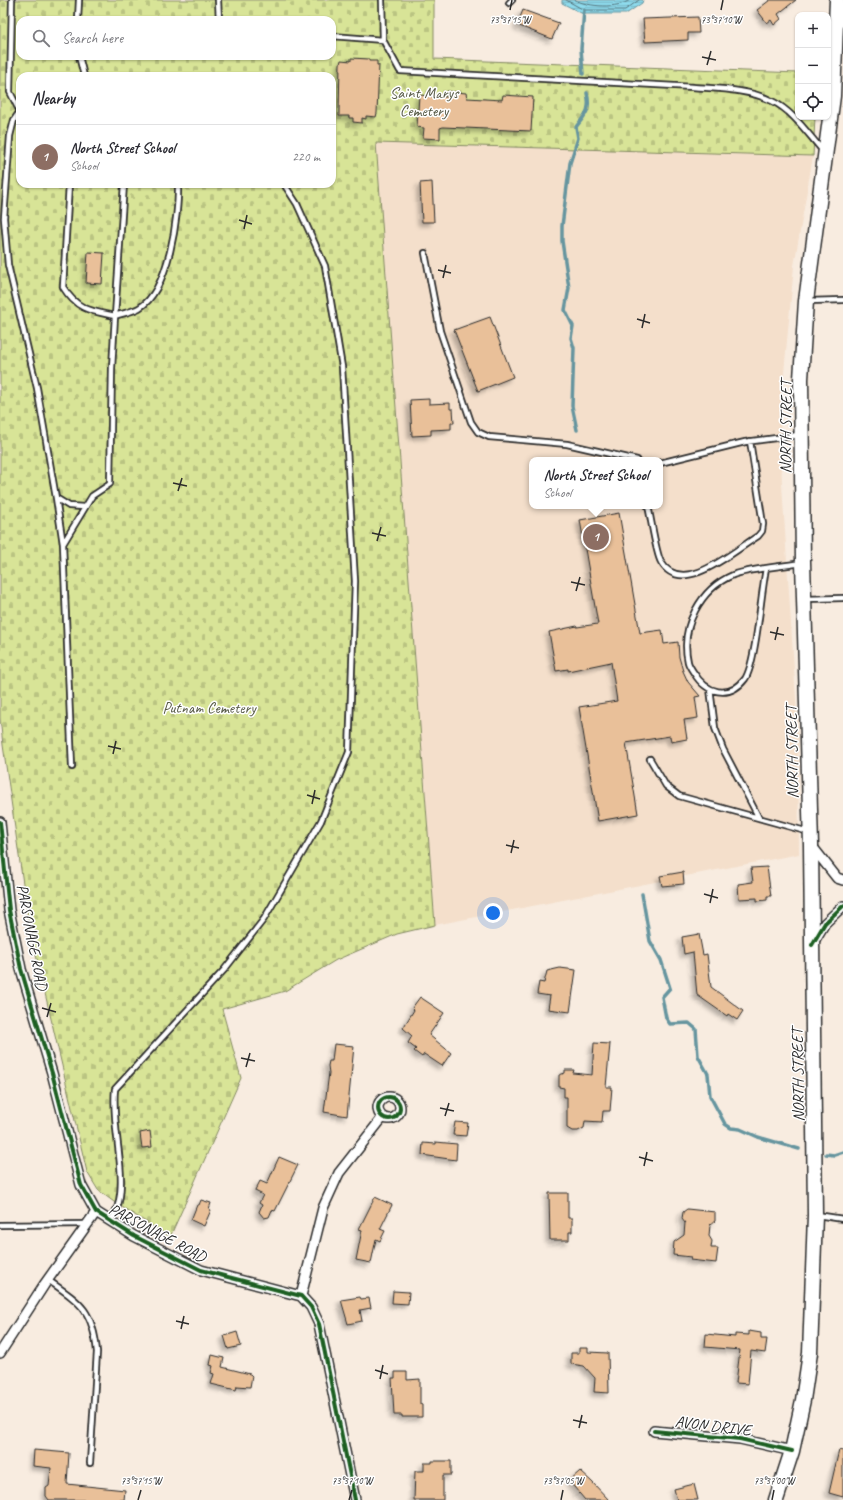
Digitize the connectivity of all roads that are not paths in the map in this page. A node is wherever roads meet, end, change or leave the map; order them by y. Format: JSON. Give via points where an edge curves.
{"nodes":[{"id":1,"x":12,"y":0,"type":"edge"},
{"id":2,"x":79,"y":0,"type":"edge"},
{"id":3,"x":218,"y":0,"type":"edge"},
{"id":4,"x":382,"y":0,"type":"edge"},
{"id":5,"x":837,"y":0,"type":"edge"},
{"id":6,"x":78,"y":16,"type":"edge"},
{"id":7,"x":219,"y":16,"type":"edge"},
{"id":8,"x":840,"y":17,"type":"edge"},
{"id":9,"x":336,"y":36,"type":"edge"},
{"id":10,"x":383,"y":40,"type":"junction"},
{"id":11,"x":80,"y":60,"type":"edge"},
{"id":12,"x":83,"y":72,"type":"edge"},
{"id":13,"x":16,"y":104,"type":"edge"},
{"id":14,"x":16,"y":117,"type":"edge"},
{"id":15,"x":825,"y":154,"type":"junction"},
{"id":16,"x":69,"y":188,"type":"edge"},
{"id":17,"x":124,"y":188,"type":"edge"},
{"id":18,"x":178,"y":188,"type":"edge"},
{"id":19,"x":287,"y":188,"type":"edge"},
{"id":20,"x":425,"y":253,"type":"dead end"},
{"id":21,"x":843,"y":300,"type":"edge"},
{"id":22,"x":806,"y":301,"type":"junction"},
{"id":23,"x":115,"y":316,"type":"junction"},
{"id":24,"x":801,"y":435,"type":"junction"},
{"id":25,"x":750,"y":441,"type":"junction"},
{"id":26,"x":624,"y":457,"type":"edge"},
{"id":27,"x":663,"y":462,"type":"edge"},
{"id":28,"x":56,"y":498,"type":"junction"},
{"id":29,"x":84,"y":506,"type":"junction"},
{"id":30,"x":649,"y":509,"type":"edge"},
{"id":31,"x":63,"y":544,"type":"junction"},
{"id":32,"x":803,"y":562,"type":"junction"},
{"id":33,"x":766,"y":569,"type":"junction"},
{"id":34,"x":843,"y":598,"type":"edge"},
{"id":35,"x":805,"y":599,"type":"junction"},
{"id":36,"x":710,"y":689,"type":"junction"},
{"id":37,"x":650,"y":759,"type":"dead end"},
{"id":38,"x":72,"y":767,"type":"dead end"},
{"id":39,"x":759,"y":818,"type":"junction"},
{"id":40,"x":0,"y":822,"type":"edge"},
{"id":41,"x":811,"y":839,"type":"junction"},
{"id":42,"x":843,"y":880,"type":"edge"},
{"id":43,"x":843,"y":906,"type":"edge"},
{"id":44,"x":812,"y":944,"type":"junction"},
{"id":45,"x":383,"y":1117,"type":"dead end"},
{"id":46,"x":96,"y":1212,"type":"junction"},
{"id":47,"x":815,"y":1215,"type":"junction"},
{"id":48,"x":843,"y":1219,"type":"edge"},
{"id":49,"x":111,"y":1222,"type":"junction"},
{"id":50,"x":87,"y":1224,"type":"junction"},
{"id":51,"x":0,"y":1225,"type":"edge"},
{"id":52,"x":48,"y":1280,"type":"junction"},
{"id":53,"x":301,"y":1296,"type":"junction"},
{"id":54,"x":0,"y":1353,"type":"edge"},
{"id":55,"x":654,"y":1431,"type":"dead end"},
{"id":56,"x":792,"y":1451,"type":"junction"},
{"id":57,"x":90,"y":1463,"type":"dead end"},
{"id":58,"x":356,"y":1500,"type":"edge"},
{"id":59,"x":776,"y":1500,"type":"edge"}],
"edges":[{"from":1,"to":13,"type":"lane","via":[[10,92]]},
{"from":2,"to":6,"type":"lane"},
{"from":3,"to":7,"type":"lane"},
{"from":4,"to":10,"type":"lane"},
{"from":5,"to":8,"type":"main road","name":"NORTH STREET"},
{"from":8,"to":15,"type":"main road","name":"NORTH STREET"},
{"from":9,"to":10,"type":"lane"},
{"from":10,"to":15,"type":"lane","via":[[400,71],[693,87],[758,95],[773,101],[792,115]]},
{"from":11,"to":12,"type":"lane"},
{"from":14,"to":28,"type":"lane","via":[[10,136],[4,218],[8,265],[37,388]]},
{"from":15,"to":22,"type":"main road","name":"NORTH STREET"},
{"from":16,"to":23,"type":"lane","via":[[64,287],[71,300],[80,306]]},
{"from":17,"to":23,"type":"lane"},
{"from":18,"to":23,"type":"lane","via":[[175,231],[159,284],[139,308]]},
{"from":19,"to":49,"type":"lane","via":[[297,204],[325,266],[342,367],[355,581],[349,752],[321,821],[264,919],[224,970],[115,1089],[113,1104],[120,1195]]},
{"from":20,"to":26,"type":"lane","via":[[440,332],[471,422],[478,432],[490,437],[567,444]]},
{"from":21,"to":22,"type":"lane"},
{"from":22,"to":24,"type":"main road","name":"NORTH STREET"},
{"from":23,"to":29,"type":"lane","via":[[110,484],[92,496]]},
{"from":24,"to":25,"type":"lane"},
{"from":24,"to":32,"type":"main road","name":"NORTH STREET"},
{"from":25,"to":27,"type":"lane"},
{"from":25,"to":30,"type":"lane","via":[[763,524],[762,531],[752,540],[700,573],[681,576],[672,573],[660,561]]},
{"from":28,"to":29,"type":"lane","via":[[69,506]]},
{"from":28,"to":31,"type":"lane"},
{"from":29,"to":31,"type":"lane"},
{"from":31,"to":38,"type":"lane"},
{"from":32,"to":33,"type":"lane"},
{"from":32,"to":35,"type":"main road","name":"NORTH STREET"},
{"from":33,"to":36,"type":"lane","via":[[752,662],[746,678],[736,689],[725,692]]},
{"from":33,"to":36,"type":"lane","via":[[734,575],[718,584],[702,597],[691,619],[686,636],[688,663],[699,682]]},
{"from":34,"to":35,"type":"lane"},
{"from":35,"to":41,"type":"main road","name":"NORTH STREET"},
{"from":36,"to":39,"type":"lane","via":[[714,728]]},
{"from":37,"to":39,"type":"lane","via":[[666,786],[679,796]]},
{"from":39,"to":41,"type":"lane"},
{"from":40,"to":46,"type":"street","name":"PARSONAGE ROAD","via":[[9,910],[21,969],[52,1073],[81,1185]]},
{"from":41,"to":42,"type":"street","via":[[837,878]]},
{"from":41,"to":44,"type":"main road","name":"NORTH STREET"},
{"from":43,"to":44,"type":"street","via":[[825,923]]},
{"from":44,"to":47,"type":"main road","name":"NORTH STREET"},
{"from":45,"to":53,"type":"street","via":[[339,1173],[323,1208]]},
{"from":46,"to":49,"type":"street","name":"PARSONAGE ROAD"},
{"from":46,"to":50,"type":"street"},
{"from":47,"to":48,"type":"lane"},
{"from":47,"to":56,"type":"main road","name":"NORTH STREET","via":[[810,1353]]},
{"from":49,"to":53,"type":"street","name":"PARSONAGE ROAD","via":[[201,1270]]},
{"from":50,"to":51,"type":"lane"},
{"from":50,"to":52,"type":"street"},
{"from":52,"to":54,"type":"street"},
{"from":52,"to":57,"type":"lane","via":[[73,1297],[88,1313],[95,1334],[97,1352]]},
{"from":53,"to":58,"type":"street","via":[[311,1307],[319,1324]]},
{"from":55,"to":56,"type":"street","name":"AVON DRIVE","via":[[740,1439]]},
{"from":56,"to":59,"type":"main road","name":"NORTH STREET"}]}
